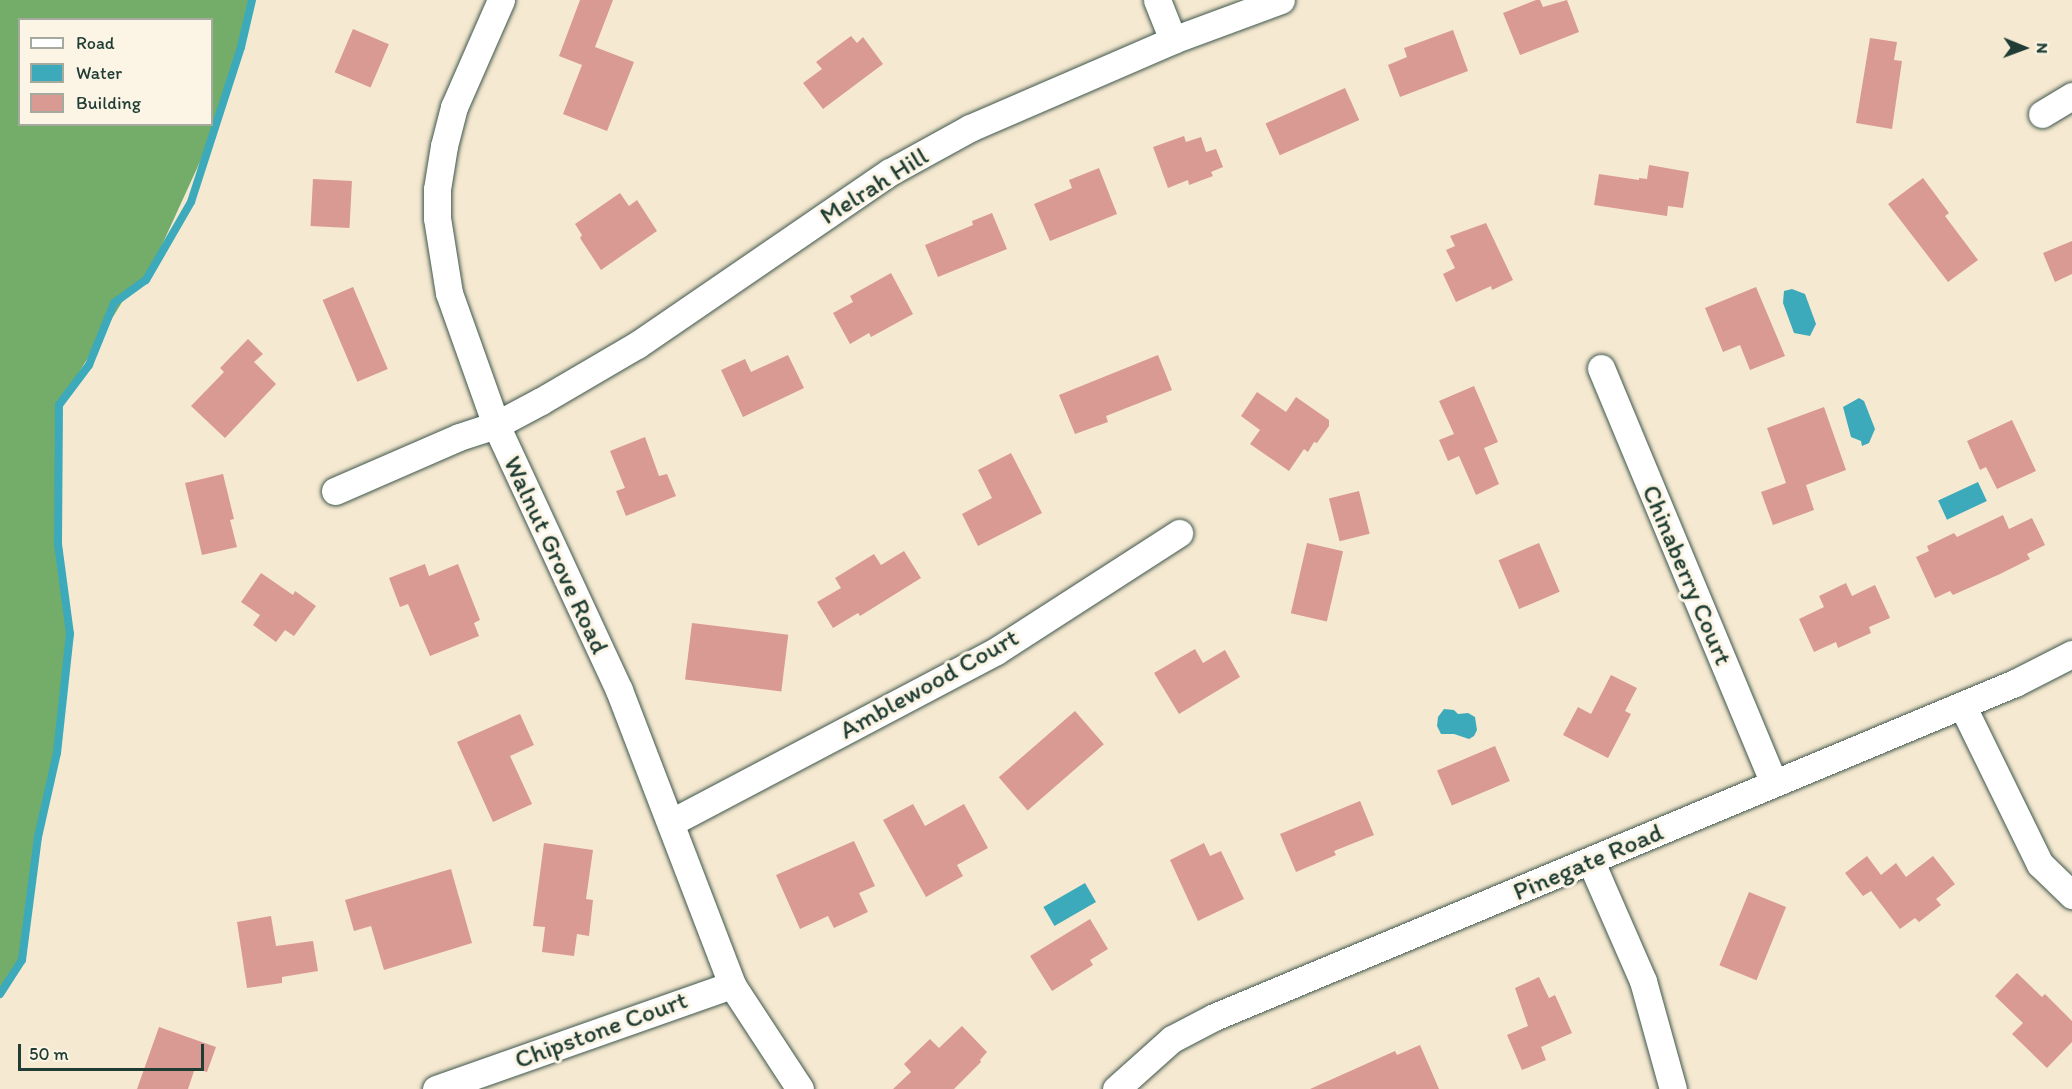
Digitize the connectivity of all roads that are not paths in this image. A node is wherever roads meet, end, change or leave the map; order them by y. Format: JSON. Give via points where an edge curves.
{"nodes":[{"id":1,"x":501,"y":0,"type":"edge"},
{"id":2,"x":1157,"y":0,"type":"edge"},
{"id":3,"x":1281,"y":0,"type":"edge"},
{"id":4,"x":1173,"y":40,"type":"junction"},
{"id":5,"x":2072,"y":96,"type":"edge"},
{"id":6,"x":2042,"y":114,"type":"dead end"},
{"id":7,"x":1601,"y":368,"type":"dead end"},
{"id":8,"x":496,"y":425,"type":"junction"},
{"id":9,"x":336,"y":490,"type":"dead end"},
{"id":10,"x":1179,"y":533,"type":"dead end"},
{"id":11,"x":2072,"y":654,"type":"edge"},
{"id":12,"x":1962,"y":705,"type":"junction"},
{"id":13,"x":1773,"y":782,"type":"junction"},
{"id":14,"x":672,"y":822,"type":"junction"},
{"id":15,"x":1591,"y":862,"type":"junction"},
{"id":16,"x":2072,"y":895,"type":"edge"},
{"id":17,"x":732,"y":985,"type":"junction"},
{"id":18,"x":436,"y":1089,"type":"edge"},
{"id":19,"x":800,"y":1089,"type":"edge"},
{"id":20,"x":1116,"y":1089,"type":"edge"},
{"id":21,"x":1673,"y":1089,"type":"edge"}],
"edges":[{"from":1,"to":8,"type":"street","name":"Walnut Grove Road","via":[[454,107],[442,157],[436,218],[449,293]]},
{"from":2,"to":4,"type":"street"},
{"from":3,"to":4,"type":"street","name":"Melrah Hill"},
{"from":4,"to":8,"type":"street","name":"Melrah Hill","via":[[970,128],[900,167],[637,345]]},
{"from":5,"to":6,"type":"street"},
{"from":7,"to":13,"type":"street","name":"Chinaberry Court"},
{"from":8,"to":9,"type":"street","name":"Melrah Hill"},
{"from":8,"to":14,"type":"street","name":"Walnut Grove Road","via":[[619,690]]},
{"from":10,"to":14,"type":"street","name":"Amblewood Court","via":[[996,651]]},
{"from":11,"to":12,"type":"street","name":"Pinegate Road"},
{"from":12,"to":13,"type":"street","name":"Pinegate Road"},
{"from":12,"to":16,"type":"street","via":[[2040,864]]},
{"from":13,"to":15,"type":"street","name":"Pinegate Road"},
{"from":14,"to":17,"type":"street","name":"Walnut Grove Road"},
{"from":15,"to":20,"type":"street","name":"Pinegate Road","via":[[1214,1017],[1172,1039]]},
{"from":15,"to":21,"type":"street","via":[[1643,981]]},
{"from":17,"to":18,"type":"street","name":"Chipstone Court"},
{"from":17,"to":19,"type":"street","name":"Walnut Grove Road"}]}
